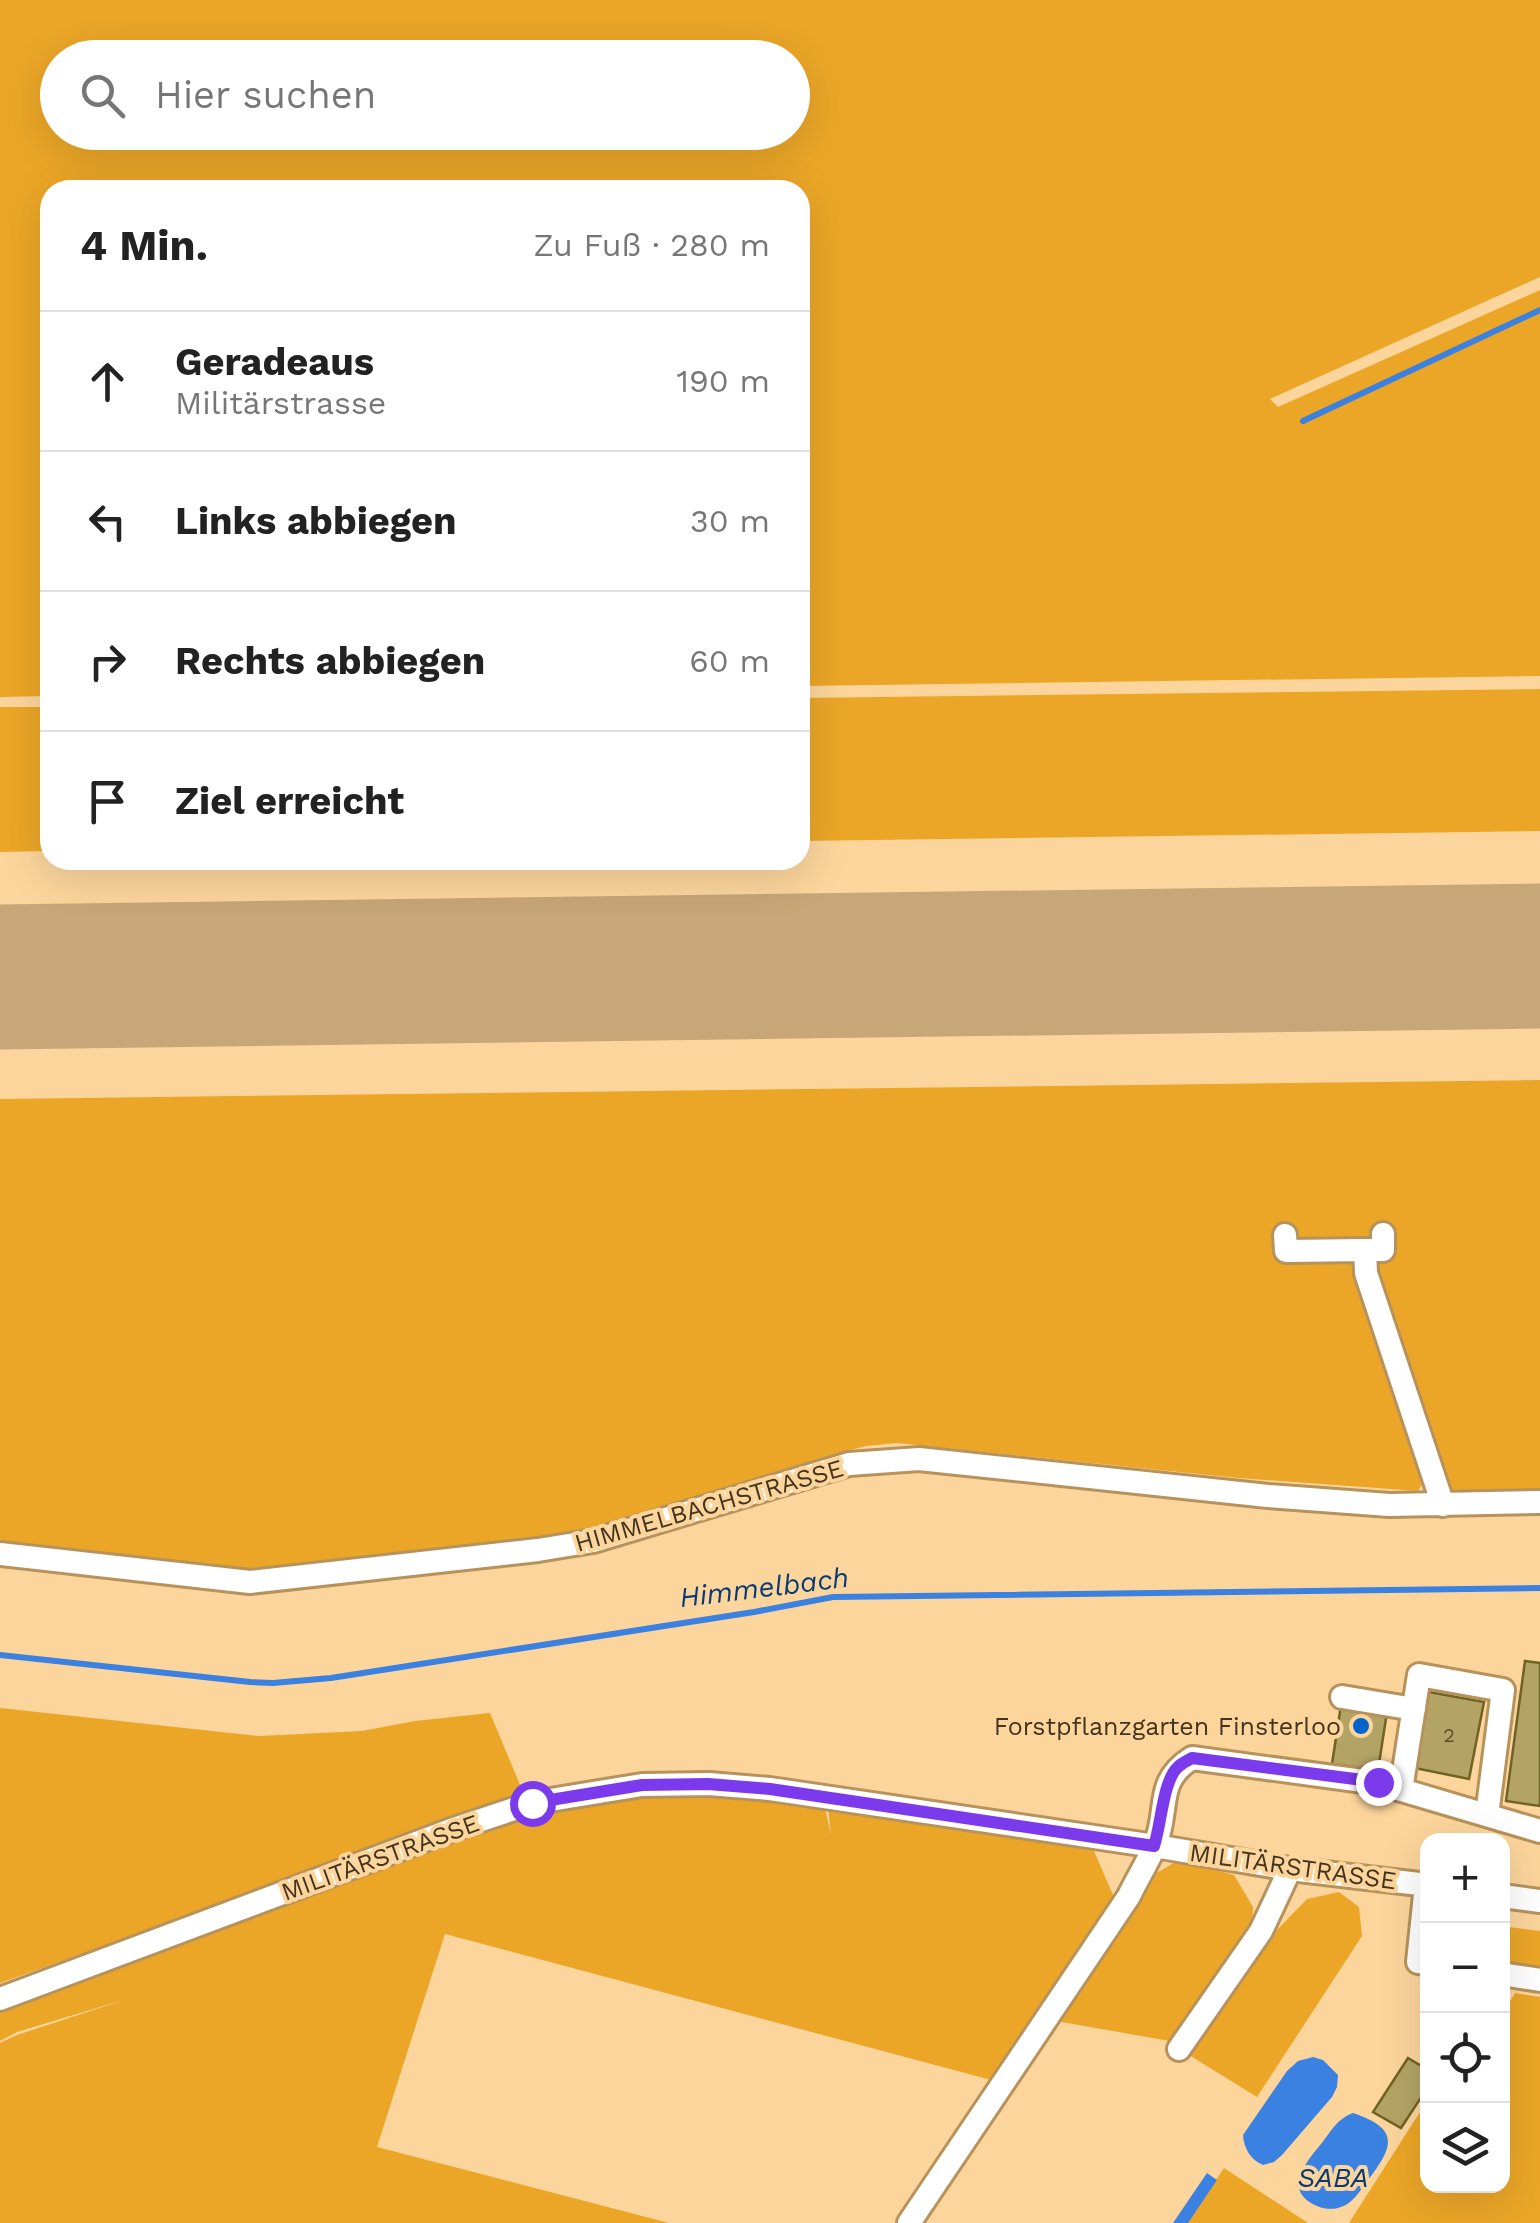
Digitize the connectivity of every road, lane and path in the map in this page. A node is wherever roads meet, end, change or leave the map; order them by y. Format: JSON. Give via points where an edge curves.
{"nodes":[{"id":1,"x":1383,"y":1234,"type":"dead end"},
{"id":2,"x":1285,"y":1235,"type":"dead end"},
{"id":3,"x":1365,"y":1250,"type":"junction"},
{"id":4,"x":1540,"y":1502,"type":"edge"},
{"id":5,"x":1443,"y":1505,"type":"junction"},
{"id":6,"x":0,"y":1554,"type":"edge"},
{"id":7,"x":1342,"y":1698,"type":"dead end"},
{"id":8,"x":1414,"y":1709,"type":"junction"},
{"id":9,"x":1401,"y":1790,"type":"junction"},
{"id":10,"x":1487,"y":1816,"type":"junction"},
{"id":11,"x":1540,"y":1830,"type":"edge"},
{"id":12,"x":1154,"y":1846,"type":"junction"},
{"id":13,"x":1290,"y":1869,"type":"junction"},
{"id":14,"x":1420,"y":1884,"type":"edge"},
{"id":15,"x":1510,"y":1897,"type":"edge"},
{"id":16,"x":1540,"y":1901,"type":"edge"},
{"id":17,"x":1510,"y":1975,"type":"edge"},
{"id":18,"x":1540,"y":1980,"type":"edge"},
{"id":19,"x":0,"y":1998,"type":"edge"},
{"id":20,"x":1179,"y":2049,"type":"dead end"},
{"id":21,"x":910,"y":2223,"type":"edge"}],
"edges":[{"from":1,"to":3,"type":"street","via":[[1383,1250]]},
{"from":2,"to":3,"type":"street","via":[[1286,1251]]},
{"from":3,"to":5,"type":"street","via":[[1366,1273]]},
{"from":4,"to":5,"type":"street","name":"HIMMELBACHSTRASSE"},
{"from":5,"to":6,"type":"street","name":"HIMMELBACHSTRASSE","via":[[1268,1496],[919,1458],[849,1464],[592,1541],[250,1582]]},
{"from":7,"to":8,"type":"street"},
{"from":8,"to":9,"type":"street"},
{"from":8,"to":10,"type":"street","via":[[1419,1675],[1504,1690]]},
{"from":9,"to":10,"type":"street"},
{"from":9,"to":12,"type":"street","via":[[1192,1758],[1170,1777]]},
{"from":10,"to":11,"type":"street"},
{"from":12,"to":13,"type":"street","name":"MILITÄRSTRASSE"},
{"from":12,"to":19,"type":"street","name":"MILITÄRSTRASSE","via":[[848,1791],[642,1785],[532,1803]]},
{"from":12,"to":21,"type":"street","via":[[1128,1896]]},
{"from":13,"to":14,"type":"street","name":"MILITÄRSTRASSE"},
{"from":13,"to":20,"type":"street","via":[[1261,1931]]},
{"from":15,"to":16,"type":"street"},
{"from":17,"to":18,"type":"street"}]}
